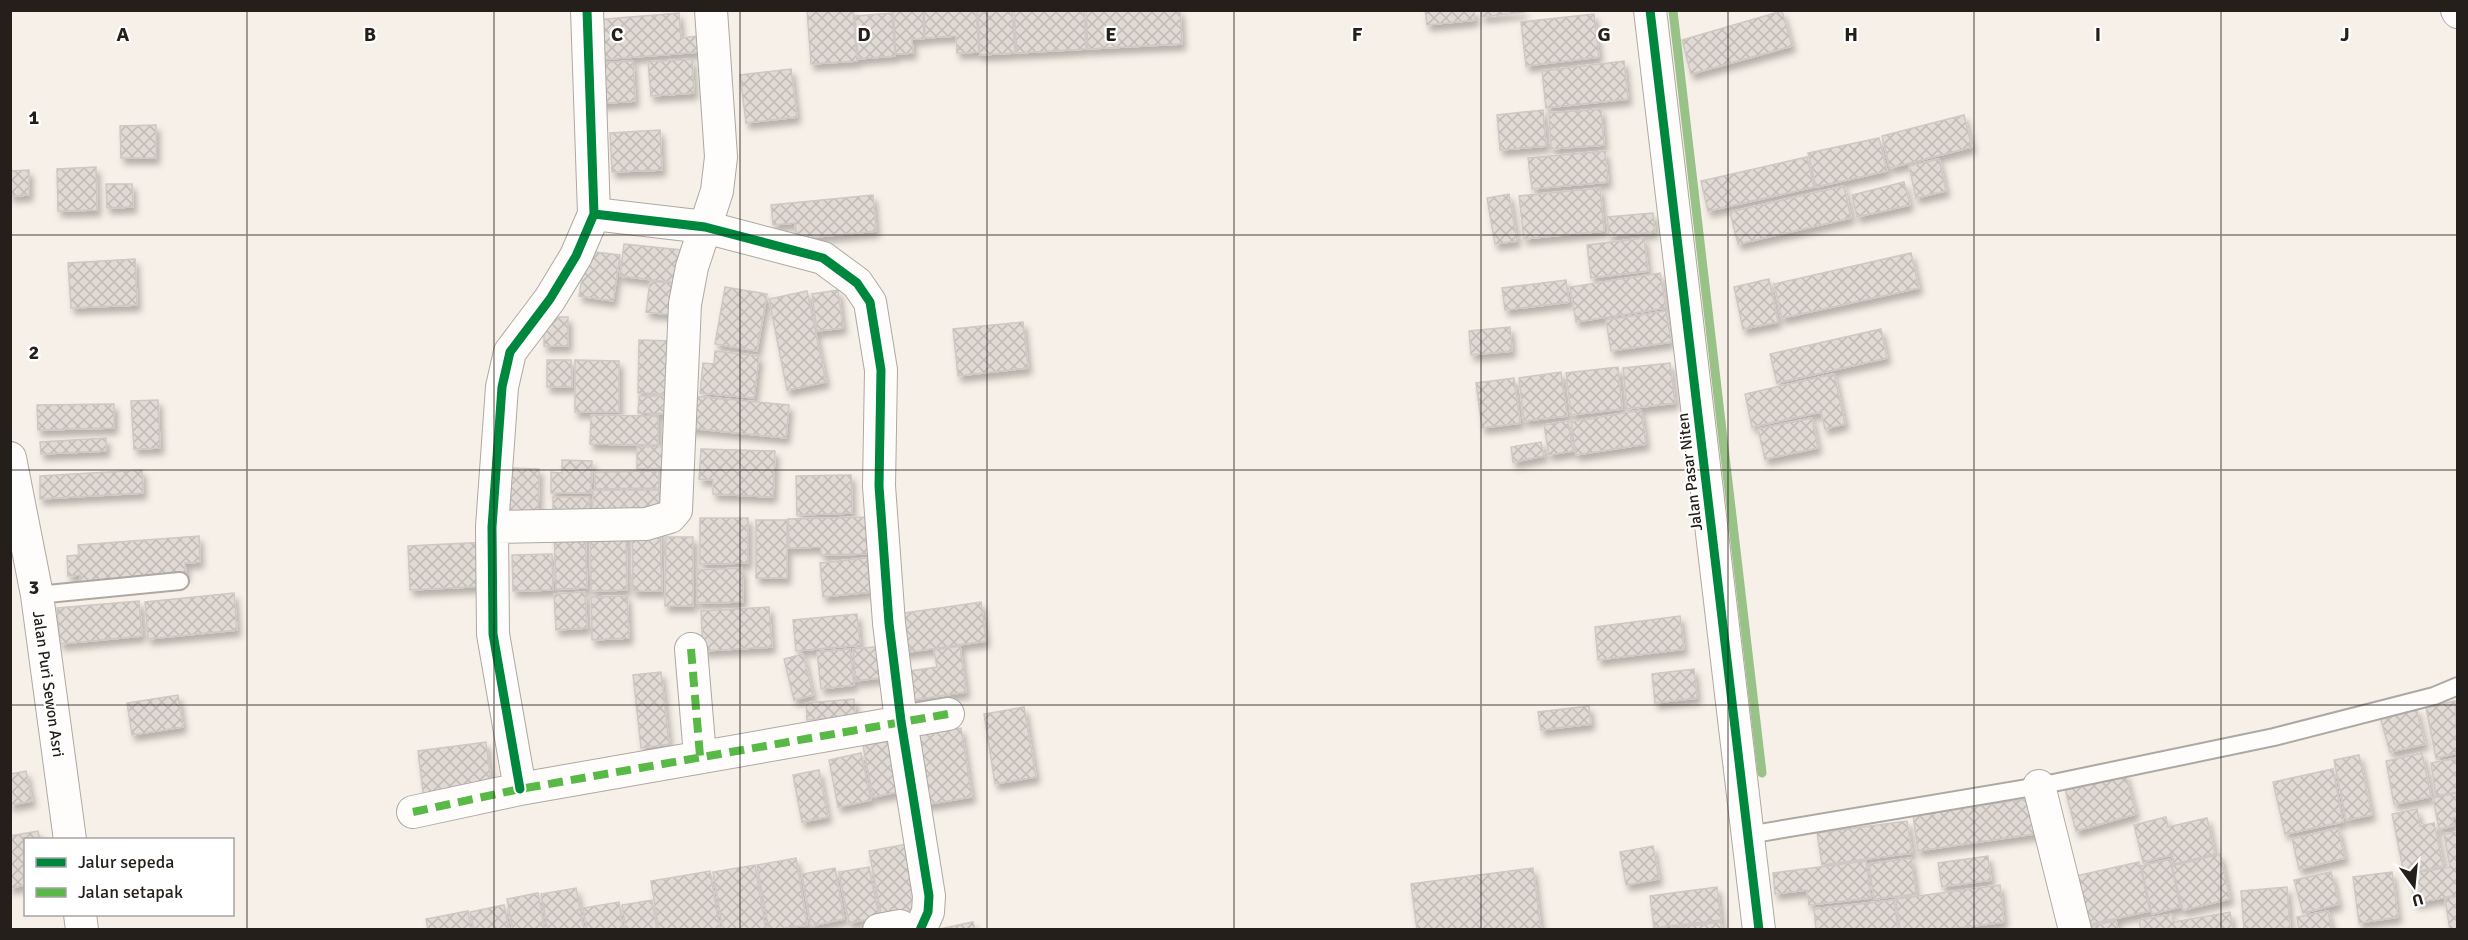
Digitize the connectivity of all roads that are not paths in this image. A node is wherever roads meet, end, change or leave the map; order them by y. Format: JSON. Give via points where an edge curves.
{"nodes":[{"id":1,"x":587,"y":10,"type":"edge"},
{"id":2,"x":711,"y":10,"type":"edge"},
{"id":3,"x":1650,"y":10,"type":"edge"},
{"id":4,"x":594,"y":214,"type":"junction"},
{"id":5,"x":705,"y":227,"type":"junction"},
{"id":6,"x":10,"y":458,"type":"edge"},
{"id":7,"x":492,"y":527,"type":"junction"},
{"id":8,"x":180,"y":581,"type":"dead end"},
{"id":9,"x":37,"y":594,"type":"junction"},
{"id":10,"x":691,"y":649,"type":"dead end"},
{"id":11,"x":2457,"y":686,"type":"edge"},
{"id":12,"x":948,"y":714,"type":"dead end"},
{"id":13,"x":901,"y":721,"type":"junction"},
{"id":14,"x":700,"y":756,"type":"junction"},
{"id":15,"x":2039,"y":786,"type":"junction"},
{"id":16,"x":520,"y":789,"type":"junction"},
{"id":17,"x":413,"y":812,"type":"dead end"},
{"id":18,"x":1748,"y":835,"type":"junction"},
{"id":19,"x":70,"y":838,"type":"edge"},
{"id":20,"x":879,"y":930,"type":"edge"},
{"id":21,"x":908,"y":930,"type":"edge"},
{"id":22,"x":920,"y":930,"type":"edge"},
{"id":23,"x":1759,"y":930,"type":"edge"},
{"id":24,"x":2075,"y":930,"type":"edge"}],
"edges":[{"from":1,"to":4,"type":"street"},
{"from":2,"to":5,"type":"street","via":[[722,157],[717,191]]},
{"from":3,"to":18,"type":"street","name":"Jalan Pasar Niten"},
{"from":4,"to":5,"type":"street"},
{"from":4,"to":7,"type":"street","via":[[576,256],[550,299],[510,352],[502,387]]},
{"from":5,"to":7,"type":"street","via":[[685,304],[676,510],[670,517],[646,524]]},
{"from":5,"to":13,"type":"street","via":[[823,258],[857,283],[870,303],[881,370],[879,486]]},
{"from":6,"to":9,"type":"street","name":"Jalan Puri Sewon Asri"},
{"from":7,"to":16,"type":"street","via":[[494,634]]},
{"from":8,"to":9,"type":"lane"},
{"from":9,"to":19,"type":"street","name":"Jalan Puri Sewon Asri"},
{"from":10,"to":14,"type":"street"},
{"from":11,"to":15,"type":"lane","via":[[2434,696],[2274,736]]},
{"from":12,"to":13,"type":"street"},
{"from":13,"to":14,"type":"street"},
{"from":13,"to":22,"type":"street","via":[[928,896],[928,912]]},
{"from":14,"to":16,"type":"street"},
{"from":15,"to":18,"type":"lane"},
{"from":15,"to":24,"type":"street"},
{"from":16,"to":17,"type":"street"},
{"from":18,"to":23,"type":"street","name":"Jalan Pasar Niten"},
{"from":20,"to":21,"type":"street","via":[[900,926]]}]}
